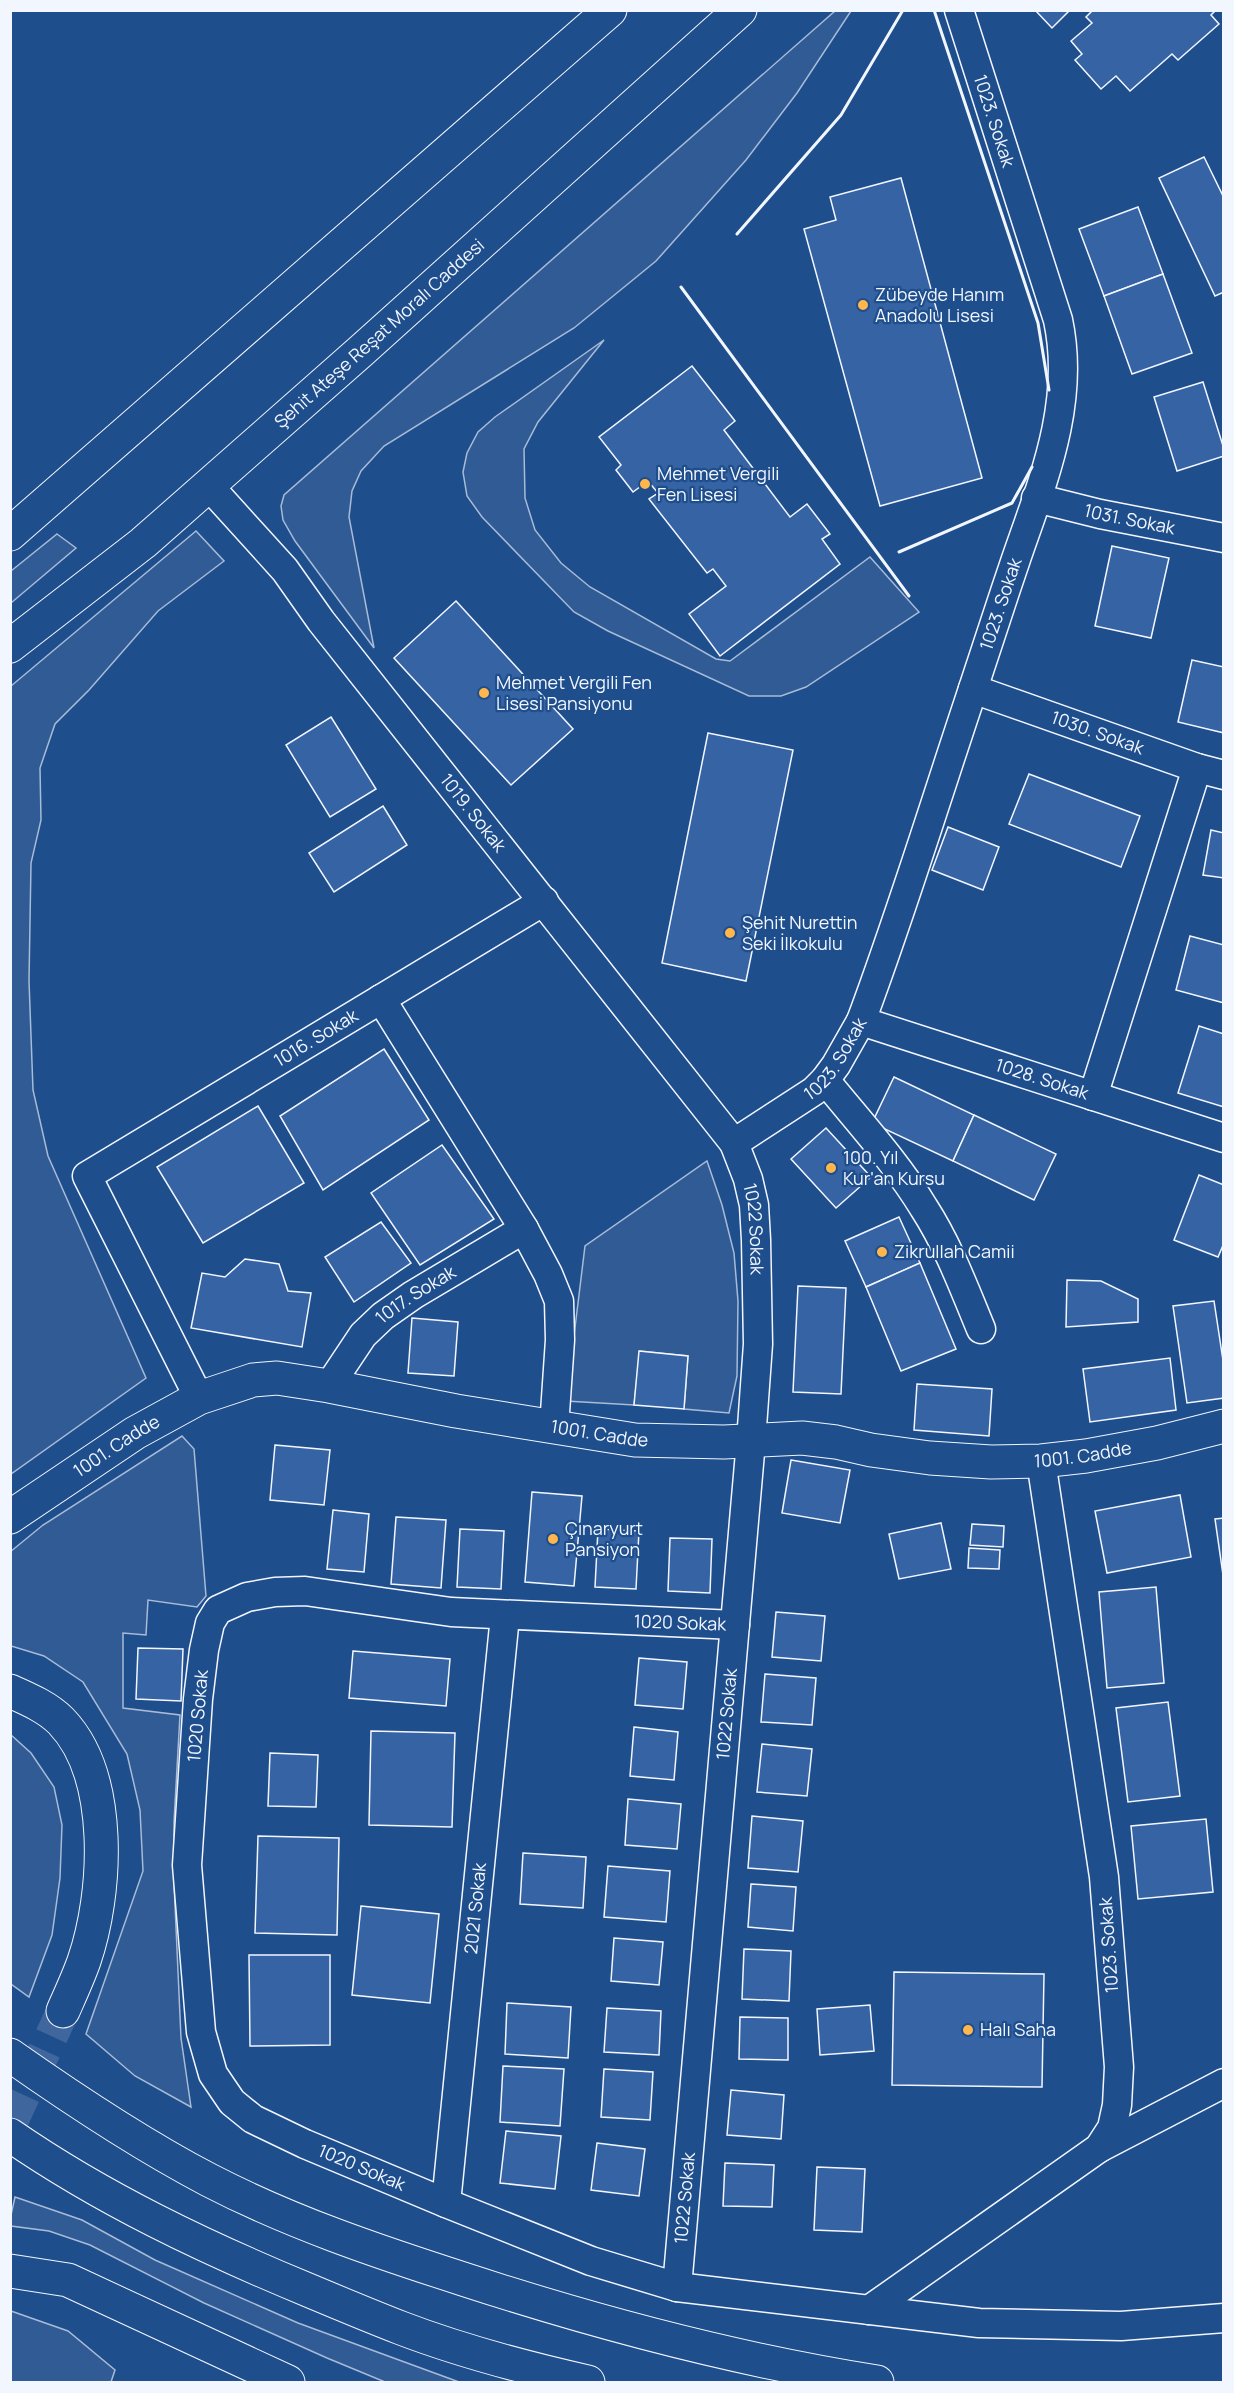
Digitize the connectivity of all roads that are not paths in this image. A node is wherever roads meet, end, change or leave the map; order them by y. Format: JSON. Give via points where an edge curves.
{"nodes":[{"id":1,"x":610,"y":10,"type":"edge"},
{"id":2,"x":740,"y":10,"type":"edge"},
{"id":3,"x":959,"y":10,"type":"edge"},
{"id":4,"x":208,"y":485,"type":"junction"},
{"id":5,"x":1036,"y":498,"type":"junction"},
{"id":6,"x":10,"y":534,"type":"edge"},
{"id":7,"x":1224,"y":538,"type":"edge"},
{"id":8,"x":10,"y":646,"type":"edge"},
{"id":9,"x":973,"y":688,"type":"junction"},
{"id":10,"x":1210,"y":772,"type":"edge"},
{"id":11,"x":544,"y":901,"type":"junction"},
{"id":12,"x":381,"y":999,"type":"junction"},
{"id":13,"x":861,"y":1021,"type":"junction"},
{"id":14,"x":825,"y":1080,"type":"junction"},
{"id":15,"x":1093,"y":1096,"type":"junction"},
{"id":16,"x":1224,"y":1138,"type":"edge"},
{"id":17,"x":734,"y":1143,"type":"junction"},
{"id":18,"x":524,"y":1229,"type":"junction"},
{"id":19,"x":981,"y":1329,"type":"dead end"},
{"id":20,"x":329,"y":1386,"type":"junction"},
{"id":21,"x":200,"y":1398,"type":"junction"},
{"id":22,"x":1224,"y":1426,"type":"edge"},
{"id":23,"x":554,"y":1427,"type":"junction"},
{"id":24,"x":752,"y":1441,"type":"junction"},
{"id":25,"x":1041,"y":1461,"type":"junction"},
{"id":26,"x":10,"y":1517,"type":"edge"},
{"id":27,"x":505,"y":1616,"type":"junction"},
{"id":28,"x":735,"y":1625,"type":"junction"},
{"id":29,"x":10,"y":1691,"type":"edge"},
{"id":30,"x":63,"y":2011,"type":"tunnel mouth"},
{"id":31,"x":10,"y":2055,"type":"edge"},
{"id":32,"x":1224,"y":2083,"type":"edge"},
{"id":33,"x":10,"y":2135,"type":"edge"},
{"id":34,"x":1099,"y":2148,"type":"junction"},
{"id":35,"x":446,"y":2203,"type":"junction"},
{"id":36,"x":10,"y":2271,"type":"edge"},
{"id":37,"x":677,"y":2287,"type":"junction"},
{"id":38,"x":869,"y":2310,"type":"junction"},
{"id":39,"x":1224,"y":2318,"type":"edge"},
{"id":40,"x":288,"y":2382,"type":"edge"},
{"id":41,"x":588,"y":2382,"type":"edge"},
{"id":42,"x":877,"y":2382,"type":"edge"}],
"edges":[{"from":1,"to":6,"type":"main road"},
{"from":2,"to":4,"type":"main road","name":"Şehit Ateşe Reşat Moralı Caddesi"},
{"from":3,"to":5,"type":"street","name":"1023. Sokak","via":[[1063,341],[1059,426]]},
{"from":4,"to":8,"type":"main road","name":"Şehit Ateşe Reşat Moralı Caddesi","via":[[143,543]]},
{"from":4,"to":11,"type":"street","name":"1019. Sokak","via":[[285,570],[321,621]]},
{"from":5,"to":7,"type":"street","name":"1031. Sokak"},
{"from":5,"to":9,"type":"street","name":"1023. Sokak"},
{"from":9,"to":10,"type":"street","name":"1030. Sokak"},
{"from":9,"to":13,"type":"street","name":"1023. Sokak"},
{"from":10,"to":15,"type":"street"},
{"from":11,"to":12,"type":"street","name":"1016. Sokak"},
{"from":11,"to":17,"type":"street","name":"1019. Sokak"},
{"from":12,"to":18,"type":"street"},
{"from":12,"to":21,"type":"street","name":"1016. Sokak","via":[[87,1176]]},
{"from":13,"to":14,"type":"street","name":"1023. Sokak"},
{"from":13,"to":15,"type":"street","name":"1028. Sokak"},
{"from":14,"to":17,"type":"street","name":"1023. Sokak"},
{"from":14,"to":19,"type":"street","via":[[925,1208]]},
{"from":15,"to":16,"type":"street","name":"1028. Sokak"},
{"from":17,"to":24,"type":"street","name":"1022 Sokak","via":[[754,1205],[758,1344]]},
{"from":18,"to":20,"type":"street","name":"1017. Sokak","via":[[383,1316],[363,1335]]},
{"from":18,"to":23,"type":"street","via":[[559,1301]]},
{"from":20,"to":21,"type":"main road","name":"1001. Cadde","via":[[277,1378],[253,1380]]},
{"from":20,"to":23,"type":"main road","name":"1001. Cadde"},
{"from":21,"to":26,"type":"main road","name":"1001. Cadde","via":[[135,1433]]},
{"from":22,"to":25,"type":"main road","name":"1001. Cadde","via":[[1147,1445]]},
{"from":23,"to":24,"type":"main road","name":"1001. Cadde","via":[[635,1440]]},
{"from":24,"to":25,"type":"main road","name":"1001. Cadde","via":[[802,1438],[930,1458]]},
{"from":24,"to":28,"type":"street","name":"1022 Sokak"},
{"from":25,"to":34,"type":"street","name":"1023. Sokak","via":[[1104,1877],[1119,2067],[1118,2105],[1112,2128]]},
{"from":27,"to":28,"type":"street","name":"1020 Sokak"},
{"from":27,"to":35,"type":"street","name":"2021 Sokak"},
{"from":27,"to":35,"type":"street","name":"1020 Sokak","via":[[305,1591],[247,1598],[218,1610],[210,1623],[198,1699],[188,1865],[201,2032],[213,2074],[232,2102],[253,2119]]},
{"from":28,"to":37,"type":"street","name":"1022 Sokak"},
{"from":29,"to":30,"type":"main road","via":[[38,1703],[61,1721],[92,1773],[101,1852],[100,1894],[84,1961]]},
{"from":31,"to":42,"type":"main road","via":[[130,2135],[210,2180],[319,2230],[581,2315],[764,2362]]},
{"from":32,"to":34,"type":"street"},
{"from":33,"to":41,"type":"main road","via":[[54,2166],[135,2212],[243,2263],[402,2328]]},
{"from":34,"to":38,"type":"street","name":"1023. Sokak"},
{"from":35,"to":37,"type":"street","name":"1020 Sokak","via":[[591,2261]]},
{"from":36,"to":40,"type":"main road","via":[[68,2280]]},
{"from":37,"to":38,"type":"street","name":"1020 Sokak"},
{"from":38,"to":39,"type":"street","name":"1020 Sokak","via":[[1036,2326],[1121,2326]]}]}
